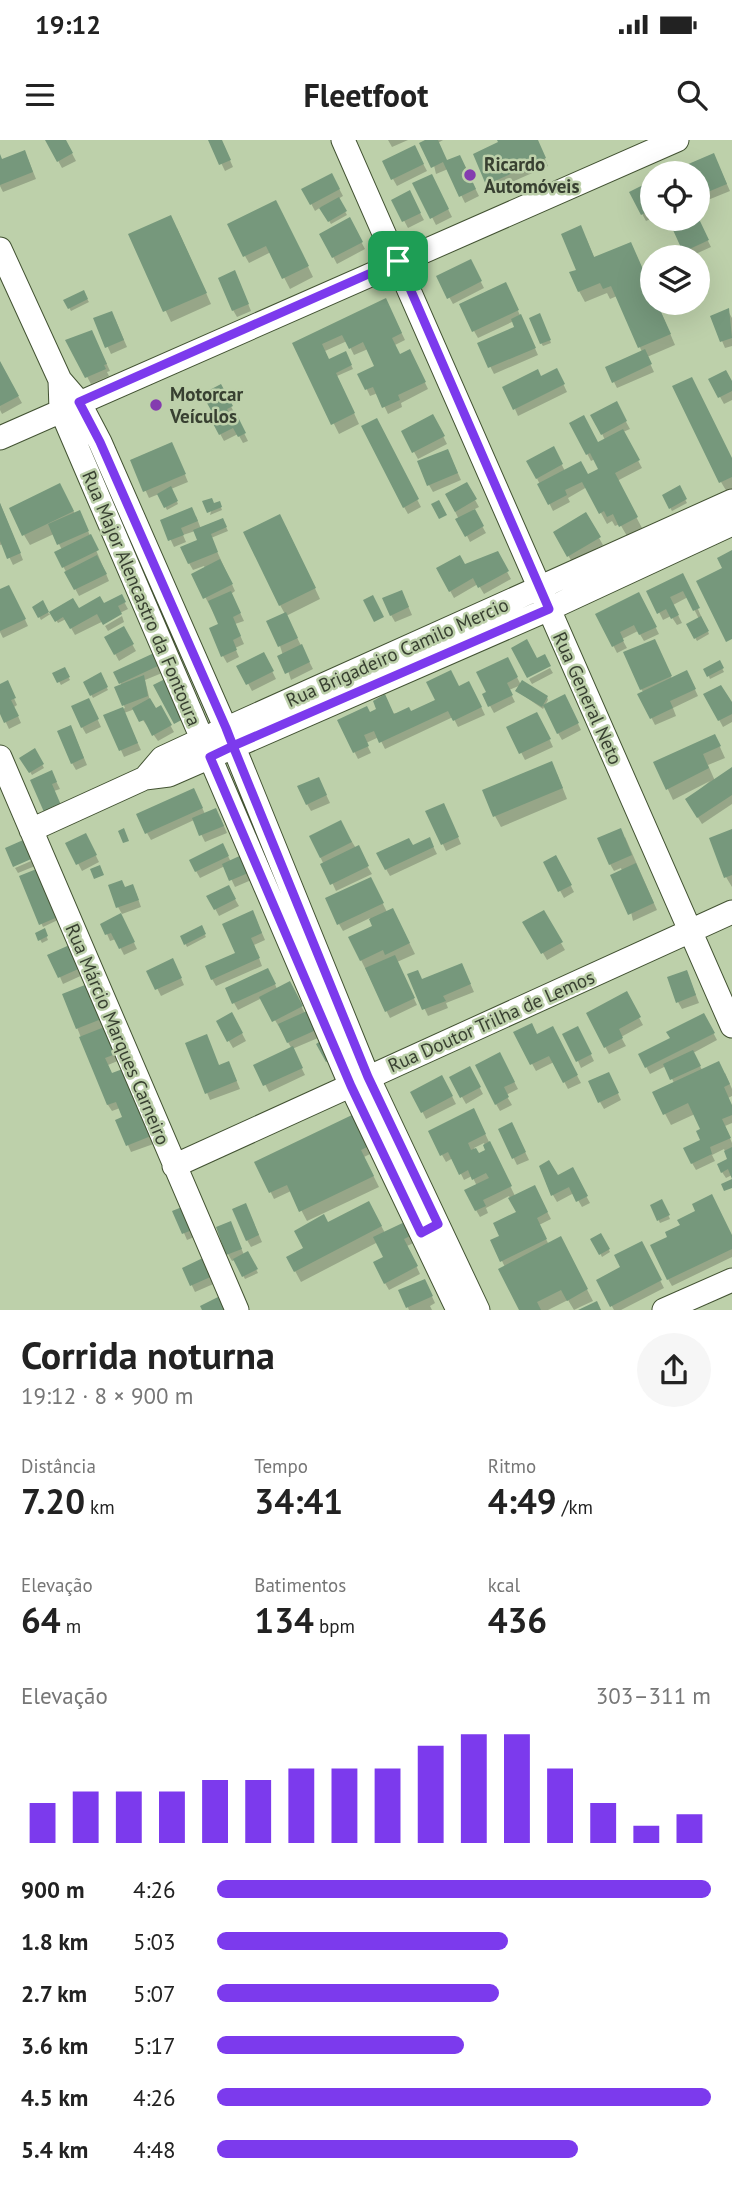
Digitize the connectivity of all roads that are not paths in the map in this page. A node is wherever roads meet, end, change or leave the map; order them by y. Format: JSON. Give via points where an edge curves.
{"nodes":[{"id":1,"x":343,"y":140,"type":"edge"},
{"id":2,"x":677,"y":140,"type":"edge"},
{"id":3,"x":0,"y":249,"type":"edge"},
{"id":4,"x":398,"y":261,"type":"junction"},
{"id":5,"x":70,"y":406,"type":"junction"},
{"id":6,"x":0,"y":438,"type":"edge"},
{"id":7,"x":732,"y":501,"type":"edge"},
{"id":8,"x":732,"y":524,"type":"edge"},
{"id":9,"x":705,"y":525,"type":"junction"},
{"id":10,"x":544,"y":599,"type":"junction"},
{"id":11,"x":229,"y":737,"type":"junction"},
{"id":12,"x":206,"y":748,"type":"junction"},
{"id":13,"x":0,"y":757,"type":"edge"},
{"id":14,"x":31,"y":830,"type":"junction"},
{"id":15,"x":288,"y":909,"type":"junction"},
{"id":16,"x":732,"y":912,"type":"edge"},
{"id":17,"x":691,"y":930,"type":"junction"},
{"id":18,"x":732,"y":1026,"type":"edge"},
{"id":19,"x":359,"y":1081,"type":"junction"},
{"id":20,"x":174,"y":1166,"type":"junction"},
{"id":21,"x":430,"y":1229,"type":"junction"},
{"id":22,"x":732,"y":1280,"type":"edge"},
{"id":23,"x":237,"y":1310,"type":"edge"},
{"id":24,"x":458,"y":1310,"type":"edge"},
{"id":25,"x":478,"y":1310,"type":"edge"},
{"id":26,"x":664,"y":1310,"type":"edge"}],
"edges":[{"from":1,"to":4,"type":"street","name":"Rua General Neto"},
{"from":2,"to":4,"type":"street"},
{"from":3,"to":5,"type":"street","name":"Rua Major Alencastro da Fontoura"},
{"from":4,"to":5,"type":"street"},
{"from":4,"to":10,"type":"street","name":"Rua General Neto"},
{"from":5,"to":6,"type":"street"},
{"from":5,"to":11,"type":"street","name":"Rua Major Alencastro da Fontoura","via":[[100,442]]},
{"from":5,"to":12,"type":"street","name":"Rua Major Alencastro da Fontoura"},
{"from":7,"to":9,"type":"street","name":"Rua Brigadeiro Camilo Mercio"},
{"from":8,"to":9,"type":"street","name":"Rua Brigadeiro Camilo Mercio"},
{"from":9,"to":10,"type":"street","name":"Rua Brigadeiro Camilo Mercio"},
{"from":10,"to":11,"type":"street","name":"Rua Brigadeiro Camilo Mercio"},
{"from":10,"to":17,"type":"street","name":"Rua General Neto"},
{"from":11,"to":12,"type":"street","name":"Rua Brigadeiro Camilo Mercio"},
{"from":11,"to":15,"type":"street","name":"Rua Major Alencastro da Fontoura"},
{"from":12,"to":14,"type":"street","name":"Rua Brigadeiro Camilo Mercio","via":[[162,758],[145,778]]},
{"from":12,"to":15,"type":"street","name":"Rua Major Alencastro da Fontoura"},
{"from":13,"to":14,"type":"street","name":"Rua Márcio Marques Carneiro"},
{"from":14,"to":20,"type":"street","name":"Rua Márcio Marques Carneiro"},
{"from":15,"to":19,"type":"street","name":"Rua Major Alencastro da Fontoura"},
{"from":16,"to":17,"type":"street","name":"Rua Doutor Trilha de Lemos"},
{"from":17,"to":18,"type":"street","name":"Rua General Neto"},
{"from":17,"to":19,"type":"street","name":"Rua Doutor Trilha de Lemos"},
{"from":19,"to":20,"type":"street","name":"Rua Doutor Trilha de Lemos"},
{"from":19,"to":21,"type":"street","name":"Rua Major Alencastro da Fontoura"},
{"from":20,"to":23,"type":"street","name":"Rua Márcio Marques Carneiro"},
{"from":21,"to":24,"type":"street","name":"Rua Major Alencastro da Fontoura"},
{"from":21,"to":25,"type":"street","name":"Rua Major Alencastro da Fontoura"},
{"from":22,"to":26,"type":"street"}]}
